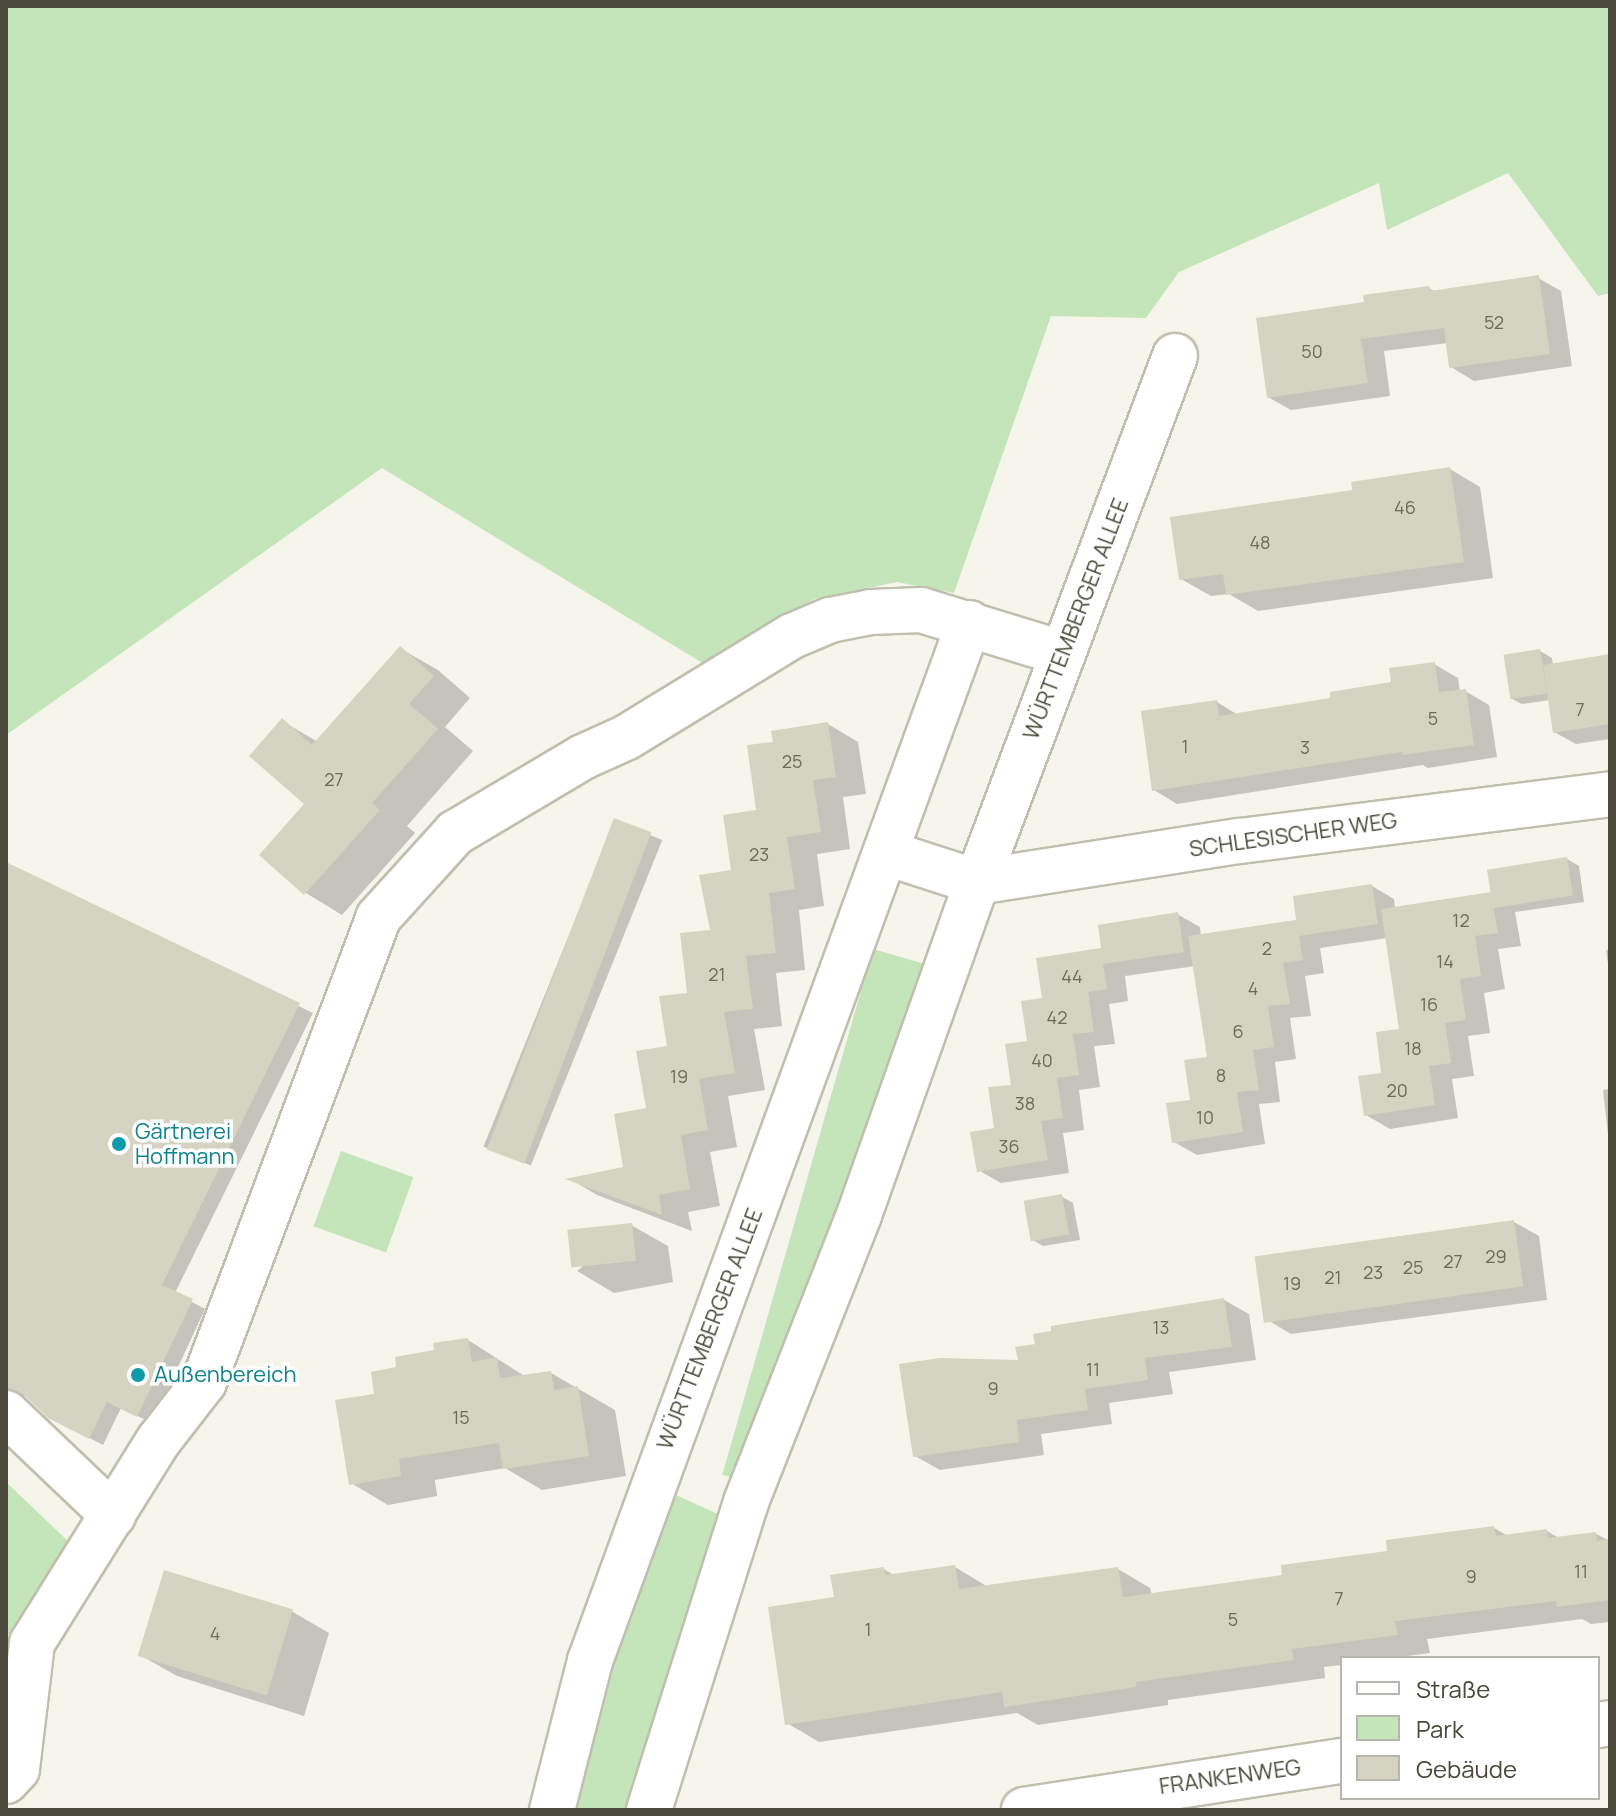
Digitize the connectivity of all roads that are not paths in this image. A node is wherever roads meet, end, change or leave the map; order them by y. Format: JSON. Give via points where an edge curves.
{"nodes":[{"id":1,"x":1175,"y":356,"type":"dead end"},
{"id":2,"x":969,"y":623,"type":"junction"},
{"id":3,"x":1062,"y":653,"type":"junction"},
{"id":4,"x":1610,"y":794,"type":"edge"},
{"id":5,"x":887,"y":853,"type":"junction"},
{"id":6,"x":977,"y":882,"type":"junction"},
{"id":7,"x":6,"y":1413,"type":"edge"},
{"id":8,"x":113,"y":1515,"type":"junction"},
{"id":9,"x":1340,"y":1762,"type":"edge"},
{"id":10,"x":6,"y":1781,"type":"edge"},
{"id":11,"x":1211,"y":1795,"type":"edge"},
{"id":12,"x":552,"y":1810,"type":"edge"},
{"id":13,"x":649,"y":1810,"type":"edge"},
{"id":14,"x":1024,"y":1810,"type":"edge"}],
"edges":[{"from":1,"to":3,"type":"street","name":"WÜRTTEMBERGER ALLEE"},
{"from":2,"to":3,"type":"street"},
{"from":2,"to":5,"type":"street","name":"WÜRTTEMBERGER ALLEE"},
{"from":2,"to":8,"type":"street","via":[[921,610],[830,620],[792,636],[455,833],[378,918],[204,1382],[159,1440]]},
{"from":3,"to":6,"type":"street","name":"WÜRTTEMBERGER ALLEE"},
{"from":4,"to":6,"type":"street","name":"SCHLESISCHER WEG","via":[[1240,841]]},
{"from":5,"to":6,"type":"street"},
{"from":5,"to":12,"type":"street","name":"WÜRTTEMBERGER ALLEE","via":[[605,1617]]},
{"from":6,"to":13,"type":"street","name":"WÜRTTEMBERGER ALLEE","via":[[859,1215],[746,1502]]},
{"from":7,"to":8,"type":"street"},
{"from":8,"to":10,"type":"street","via":[[32,1643],[17,1769]]},
{"from":9,"to":11,"type":"street","name":"FRANKENWEG"},
{"from":11,"to":14,"type":"street","name":"FRANKENWEG"}]}
